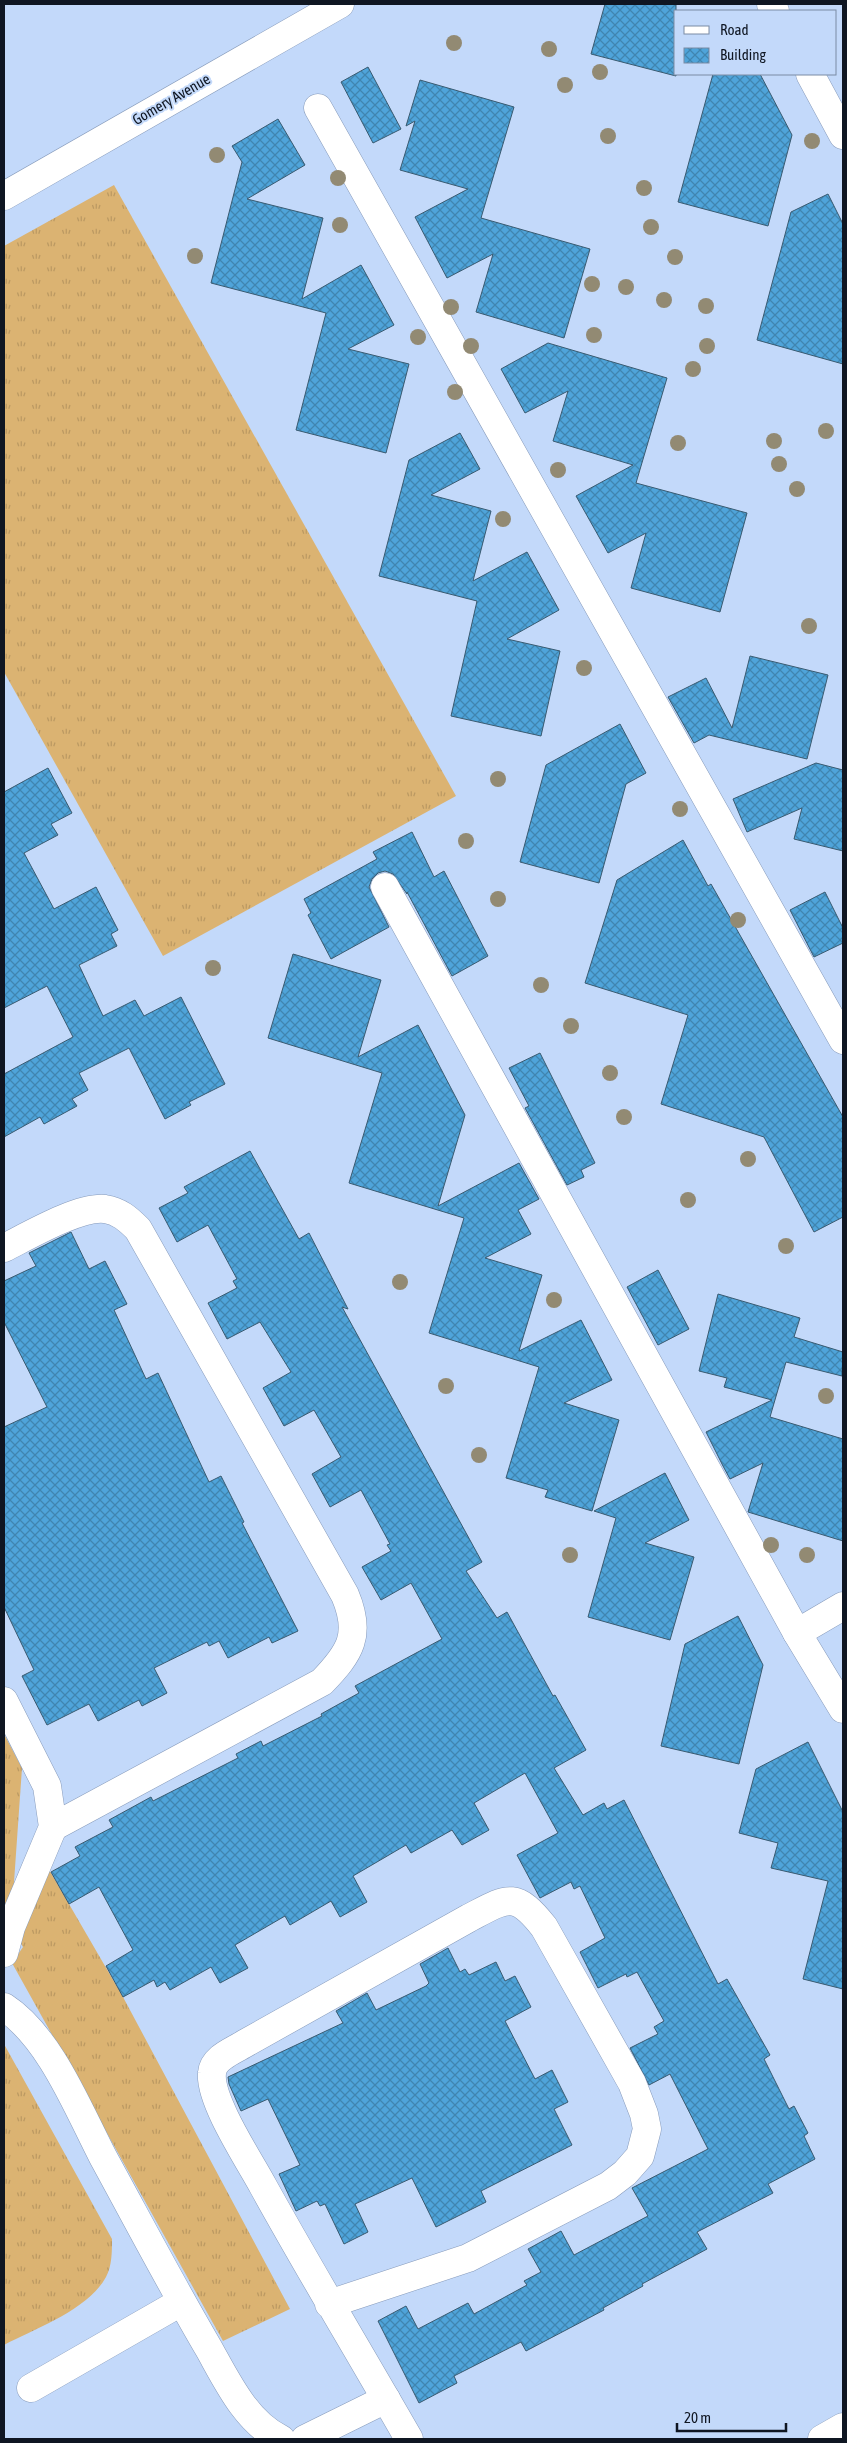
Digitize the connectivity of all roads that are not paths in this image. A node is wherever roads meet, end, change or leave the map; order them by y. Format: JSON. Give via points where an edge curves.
{"nodes":[{"id":1,"x":340,"y":4,"type":"edge"},
{"id":2,"x":811,"y":75,"type":"edge"},
{"id":3,"x":318,"y":108,"type":"dead end"},
{"id":4,"x":843,"y":135,"type":"edge"},
{"id":5,"x":4,"y":196,"type":"edge"},
{"id":6,"x":385,"y":887,"type":"dead end"},
{"id":7,"x":843,"y":1040,"type":"edge"},
{"id":8,"x":4,"y":1248,"type":"edge"},
{"id":9,"x":843,"y":1606,"type":"edge"},
{"id":10,"x":797,"y":1633,"type":"junction"},
{"id":11,"x":4,"y":1701,"type":"edge"},
{"id":12,"x":843,"y":1709,"type":"edge"},
{"id":13,"x":53,"y":1827,"type":"junction"},
{"id":14,"x":4,"y":1953,"type":"edge"},
{"id":15,"x":4,"y":2007,"type":"edge"},
{"id":16,"x":181,"y":2302,"type":"junction"},
{"id":17,"x":329,"y":2304,"type":"junction"},
{"id":18,"x":31,"y":2388,"type":"dead end"},
{"id":19,"x":386,"y":2399,"type":"junction"},
{"id":20,"x":843,"y":2427,"type":"edge"},
{"id":21,"x":281,"y":2439,"type":"edge"},
{"id":22,"x":305,"y":2439,"type":"edge"},
{"id":23,"x":409,"y":2439,"type":"edge"},
{"id":24,"x":822,"y":2439,"type":"edge"}],
"edges":[{"from":1,"to":5,"type":"street","name":"Gomery Avenue"},
{"from":2,"to":4,"type":"street"},
{"from":3,"to":7,"type":"street"},
{"from":6,"to":10,"type":"street"},
{"from":8,"to":13,"type":"street","via":[[69,1216],[93,1210],[116,1212],[138,1228],[345,1595],[354,1626],[346,1655],[322,1682]]},
{"from":9,"to":10,"type":"street"},
{"from":10,"to":12,"type":"street"},
{"from":11,"to":13,"type":"street","via":[[47,1786]]},
{"from":13,"to":14,"type":"street","via":[[11,1927]]},
{"from":15,"to":16,"type":"street","via":[[31,2032],[61,2078]]},
{"from":16,"to":18,"type":"street"},
{"from":16,"to":21,"type":"street","via":[[235,2395],[262,2427]]},
{"from":17,"to":17,"type":"street","via":[[226,2118],[212,2083],[213,2067],[244,2044],[470,1918],[506,1900],[519,1903],[544,1927],[632,2083],[647,2128],[640,2156],[608,2186],[468,2258]]},
{"from":17,"to":19,"type":"street"},
{"from":19,"to":22,"type":"street"},
{"from":19,"to":23,"type":"street"},
{"from":20,"to":24,"type":"street"}]}
